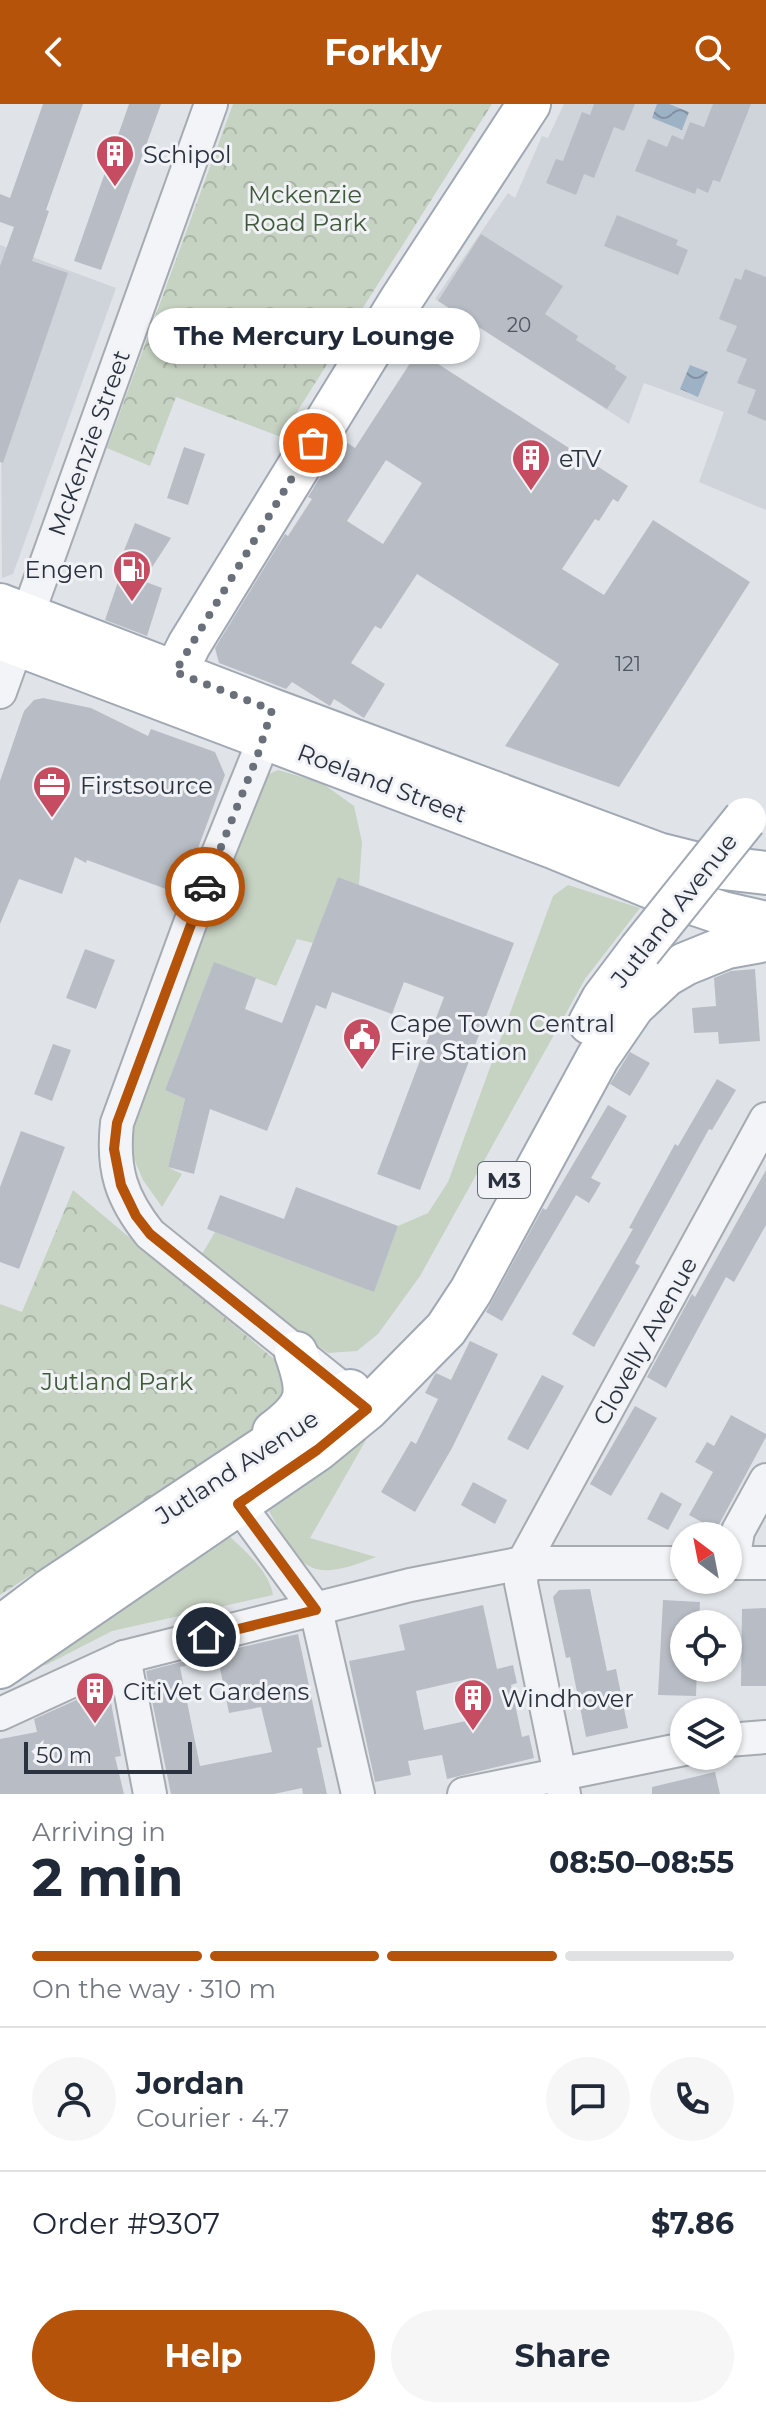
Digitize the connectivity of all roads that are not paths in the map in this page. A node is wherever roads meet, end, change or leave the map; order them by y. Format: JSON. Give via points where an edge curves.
{"nodes":[{"id":1,"x":211,"y":104,"type":"edge"},
{"id":2,"x":529,"y":104,"type":"edge"},
{"id":3,"x":11,"y":626,"type":"edge"},
{"id":4,"x":169,"y":685,"type":"junction"},
{"id":5,"x":0,"y":692,"type":"edge"},
{"id":6,"x":267,"y":724,"type":"junction"},
{"id":7,"x":756,"y":810,"type":"edge"},
{"id":8,"x":766,"y":873,"type":"edge"},
{"id":9,"x":766,"y":923,"type":"edge"},
{"id":10,"x":766,"y":940,"type":"edge"},
{"id":11,"x":766,"y":1119,"type":"edge"},
{"id":12,"x":296,"y":1353,"type":"junction"},
{"id":13,"x":358,"y":1401,"type":"junction"},
{"id":14,"x":236,"y":1480,"type":"junction"},
{"id":15,"x":762,"y":1496,"type":"edge"},
{"id":16,"x":742,"y":1527,"type":"edge"},
{"id":17,"x":742,"y":1562,"type":"edge"},
{"id":18,"x":523,"y":1563,"type":"junction"},
{"id":19,"x":670,"y":1563,"type":"edge"},
{"id":20,"x":766,"y":1563,"type":"edge"},
{"id":21,"x":316,"y":1610,"type":"junction"},
{"id":22,"x":0,"y":1628,"type":"edge"},
{"id":23,"x":124,"y":1657,"type":"junction"},
{"id":24,"x":0,"y":1667,"type":"edge"},
{"id":25,"x":0,"y":1714,"type":"edge"},
{"id":26,"x":766,"y":1737,"type":"edge"},
{"id":27,"x":742,"y":1739,"type":"edge"},
{"id":28,"x":670,"y":1753,"type":"edge"},
{"id":29,"x":562,"y":1784,"type":"edge"},
{"id":30,"x":150,"y":1794,"type":"edge"},
{"id":31,"x":358,"y":1794,"type":"edge"},
{"id":32,"x":464,"y":1794,"type":"edge"}],
"edges":[{"from":1,"to":3,"type":"street","name":"McKenzie Street"},
{"from":2,"to":4,"type":"main road","via":[[401,300]]},
{"from":3,"to":4,"type":"main road","name":"Roeland Street"},
{"from":3,"to":5,"type":"street","name":"McKenzie Street"},
{"from":4,"to":6,"type":"main road","name":"Roeland Street"},
{"from":6,"to":8,"type":"main road","name":"Roeland Street","via":[[658,854]]},
{"from":6,"to":9,"type":"main road","name":"Roeland Street","via":[[680,899]]},
{"from":6,"to":12,"type":"street","via":[[117,1123],[114,1149],[127,1200],[150,1234]]},
{"from":7,"to":13,"type":"main road","name":"Jutland Avenue","number":"M3","bridge":true,"via":[[603,999],[437,1300]]},
{"from":10,"to":13,"type":"main road","name":"Jutland Avenue","number":"M3","via":[[727,947],[685,964],[633,1006],[598,1057],[446,1329]]},
{"from":11,"to":18,"type":"street","name":"Clovelly Avenue"},
{"from":12,"to":13,"type":"street"},
{"from":12,"to":14,"type":"main road","via":[[306,1391],[295,1416],[257,1445]]},
{"from":13,"to":14,"type":"main road","name":"Jutland Avenue","number":"M3"},
{"from":14,"to":21,"type":"street"},
{"from":14,"to":22,"type":"main road","name":"Jutland Avenue","number":"M3","via":[[50,1590]]},
{"from":14,"to":24,"type":"main road","name":"Jutland Avenue","number":"M3"},
{"from":15,"to":16,"type":"street"},
{"from":17,"to":20,"type":"street"},
{"from":18,"to":19,"type":"street"},
{"from":18,"to":21,"type":"street"},
{"from":18,"to":29,"type":"street","via":[[521,1583]]},
{"from":21,"to":23,"type":"street"},
{"from":21,"to":31,"type":"street"},
{"from":23,"to":25,"type":"street"},
{"from":23,"to":30,"type":"street"},
{"from":26,"to":27,"type":"street"},
{"from":28,"to":29,"type":"street"},
{"from":29,"to":32,"type":"street"}]}
